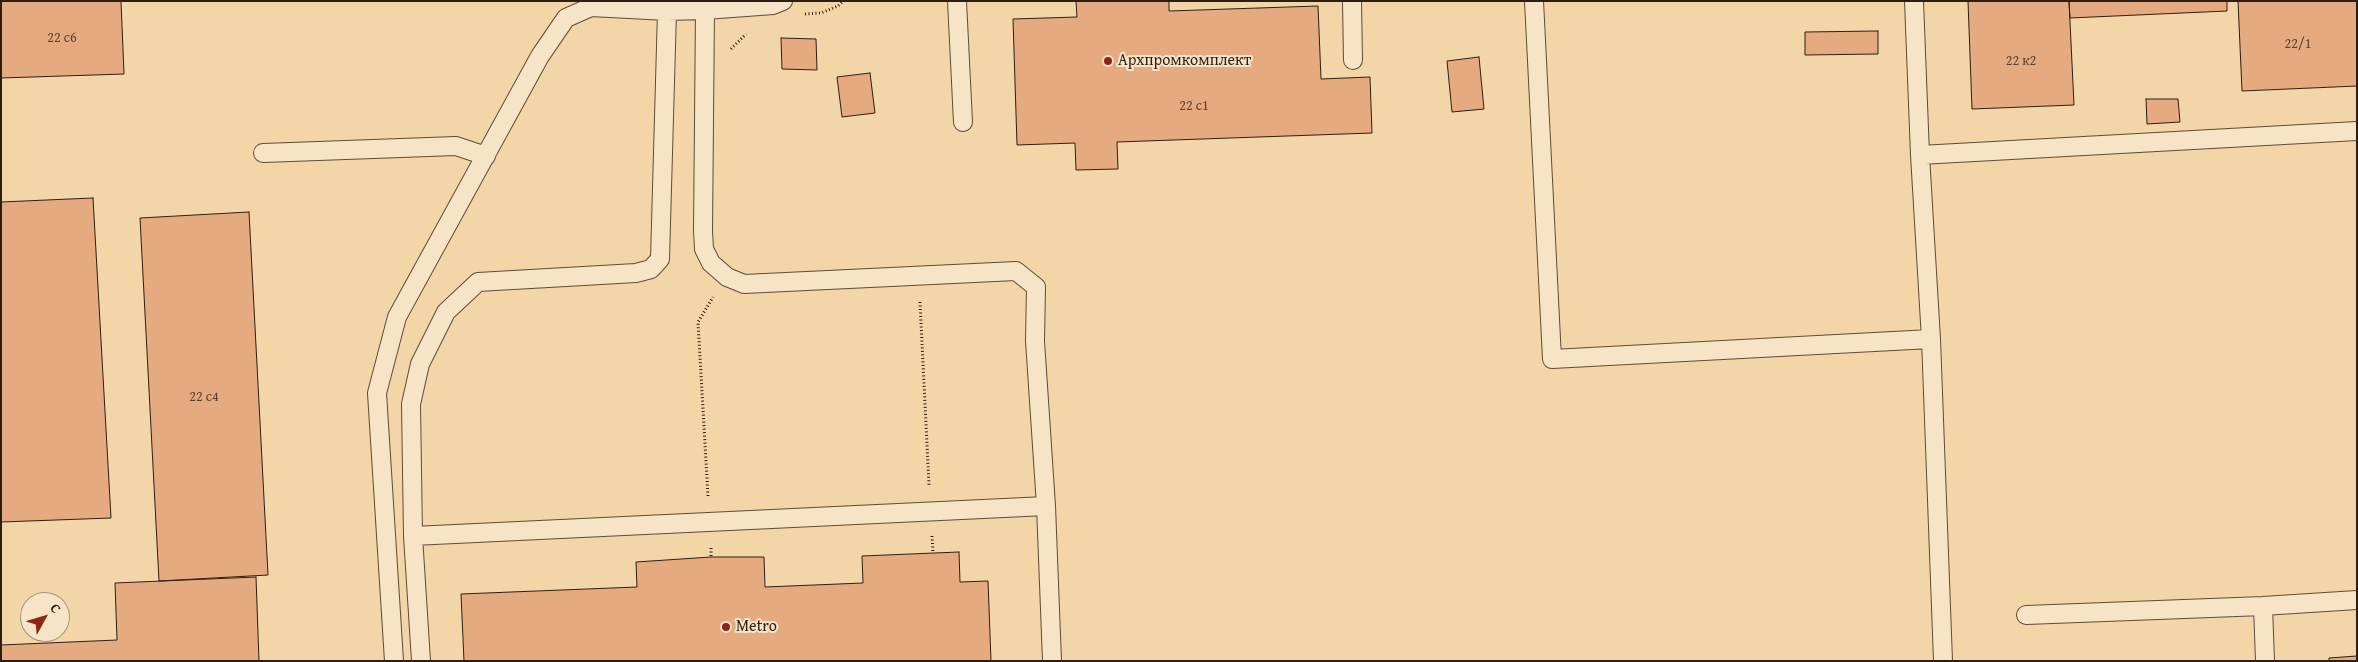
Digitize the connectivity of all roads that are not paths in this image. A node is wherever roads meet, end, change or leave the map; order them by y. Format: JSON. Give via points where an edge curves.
{"nodes":[{"id":1,"x":783,"y":1,"type":"edge"},
{"id":2,"x":957,"y":1,"type":"edge"},
{"id":3,"x":1352,"y":1,"type":"edge"},
{"id":4,"x":1534,"y":1,"type":"edge"},
{"id":5,"x":1914,"y":1,"type":"edge"},
{"id":6,"x":667,"y":10,"type":"junction"},
{"id":7,"x":705,"y":10,"type":"junction"},
{"id":8,"x":1354,"y":60,"type":"dead end"},
{"id":9,"x":963,"y":122,"type":"dead end"},
{"id":10,"x":2357,"y":130,"type":"edge"},
{"id":11,"x":263,"y":153,"type":"dead end"},
{"id":12,"x":1920,"y":155,"type":"junction"},
{"id":13,"x":486,"y":156,"type":"junction"},
{"id":14,"x":1931,"y":339,"type":"junction"},
{"id":15,"x":1046,"y":506,"type":"junction"},
{"id":16,"x":414,"y":536,"type":"junction"},
{"id":17,"x":2357,"y":600,"type":"edge"},
{"id":18,"x":2263,"y":606,"type":"junction"},
{"id":19,"x":2026,"y":615,"type":"dead end"},
{"id":20,"x":394,"y":661,"type":"edge"},
{"id":21,"x":421,"y":661,"type":"edge"},
{"id":22,"x":1052,"y":661,"type":"edge"},
{"id":23,"x":1942,"y":661,"type":"edge"},
{"id":24,"x":2265,"y":661,"type":"edge"}],
"edges":[{"from":1,"to":7,"type":"lane","via":[[772,5]]},
{"from":2,"to":9,"type":"lane"},
{"from":3,"to":8,"type":"lane"},
{"from":4,"to":14,"type":"lane","via":[[1552,359]]},
{"from":5,"to":12,"type":"lane"},
{"from":6,"to":7,"type":"lane"},
{"from":6,"to":13,"type":"lane","via":[[591,7],[566,18],[540,56]]},
{"from":6,"to":16,"type":"lane","via":[[660,259],[651,269],[636,273],[478,282],[446,312],[420,364],[411,404]]},
{"from":7,"to":15,"type":"lane","via":[[703,231],[704,249],[711,263],[727,277],[744,284],[1016,271],[1036,287],[1038,404]]},
{"from":10,"to":12,"type":"lane"},
{"from":11,"to":13,"type":"lane","via":[[456,146]]},
{"from":12,"to":14,"type":"lane"},
{"from":13,"to":20,"type":"lane","via":[[397,317],[376,393]]},
{"from":14,"to":23,"type":"lane"},
{"from":15,"to":16,"type":"lane"},
{"from":15,"to":22,"type":"lane"},
{"from":16,"to":21,"type":"lane"},
{"from":17,"to":18,"type":"lane"},
{"from":18,"to":19,"type":"lane"},
{"from":18,"to":24,"type":"lane"}]}
